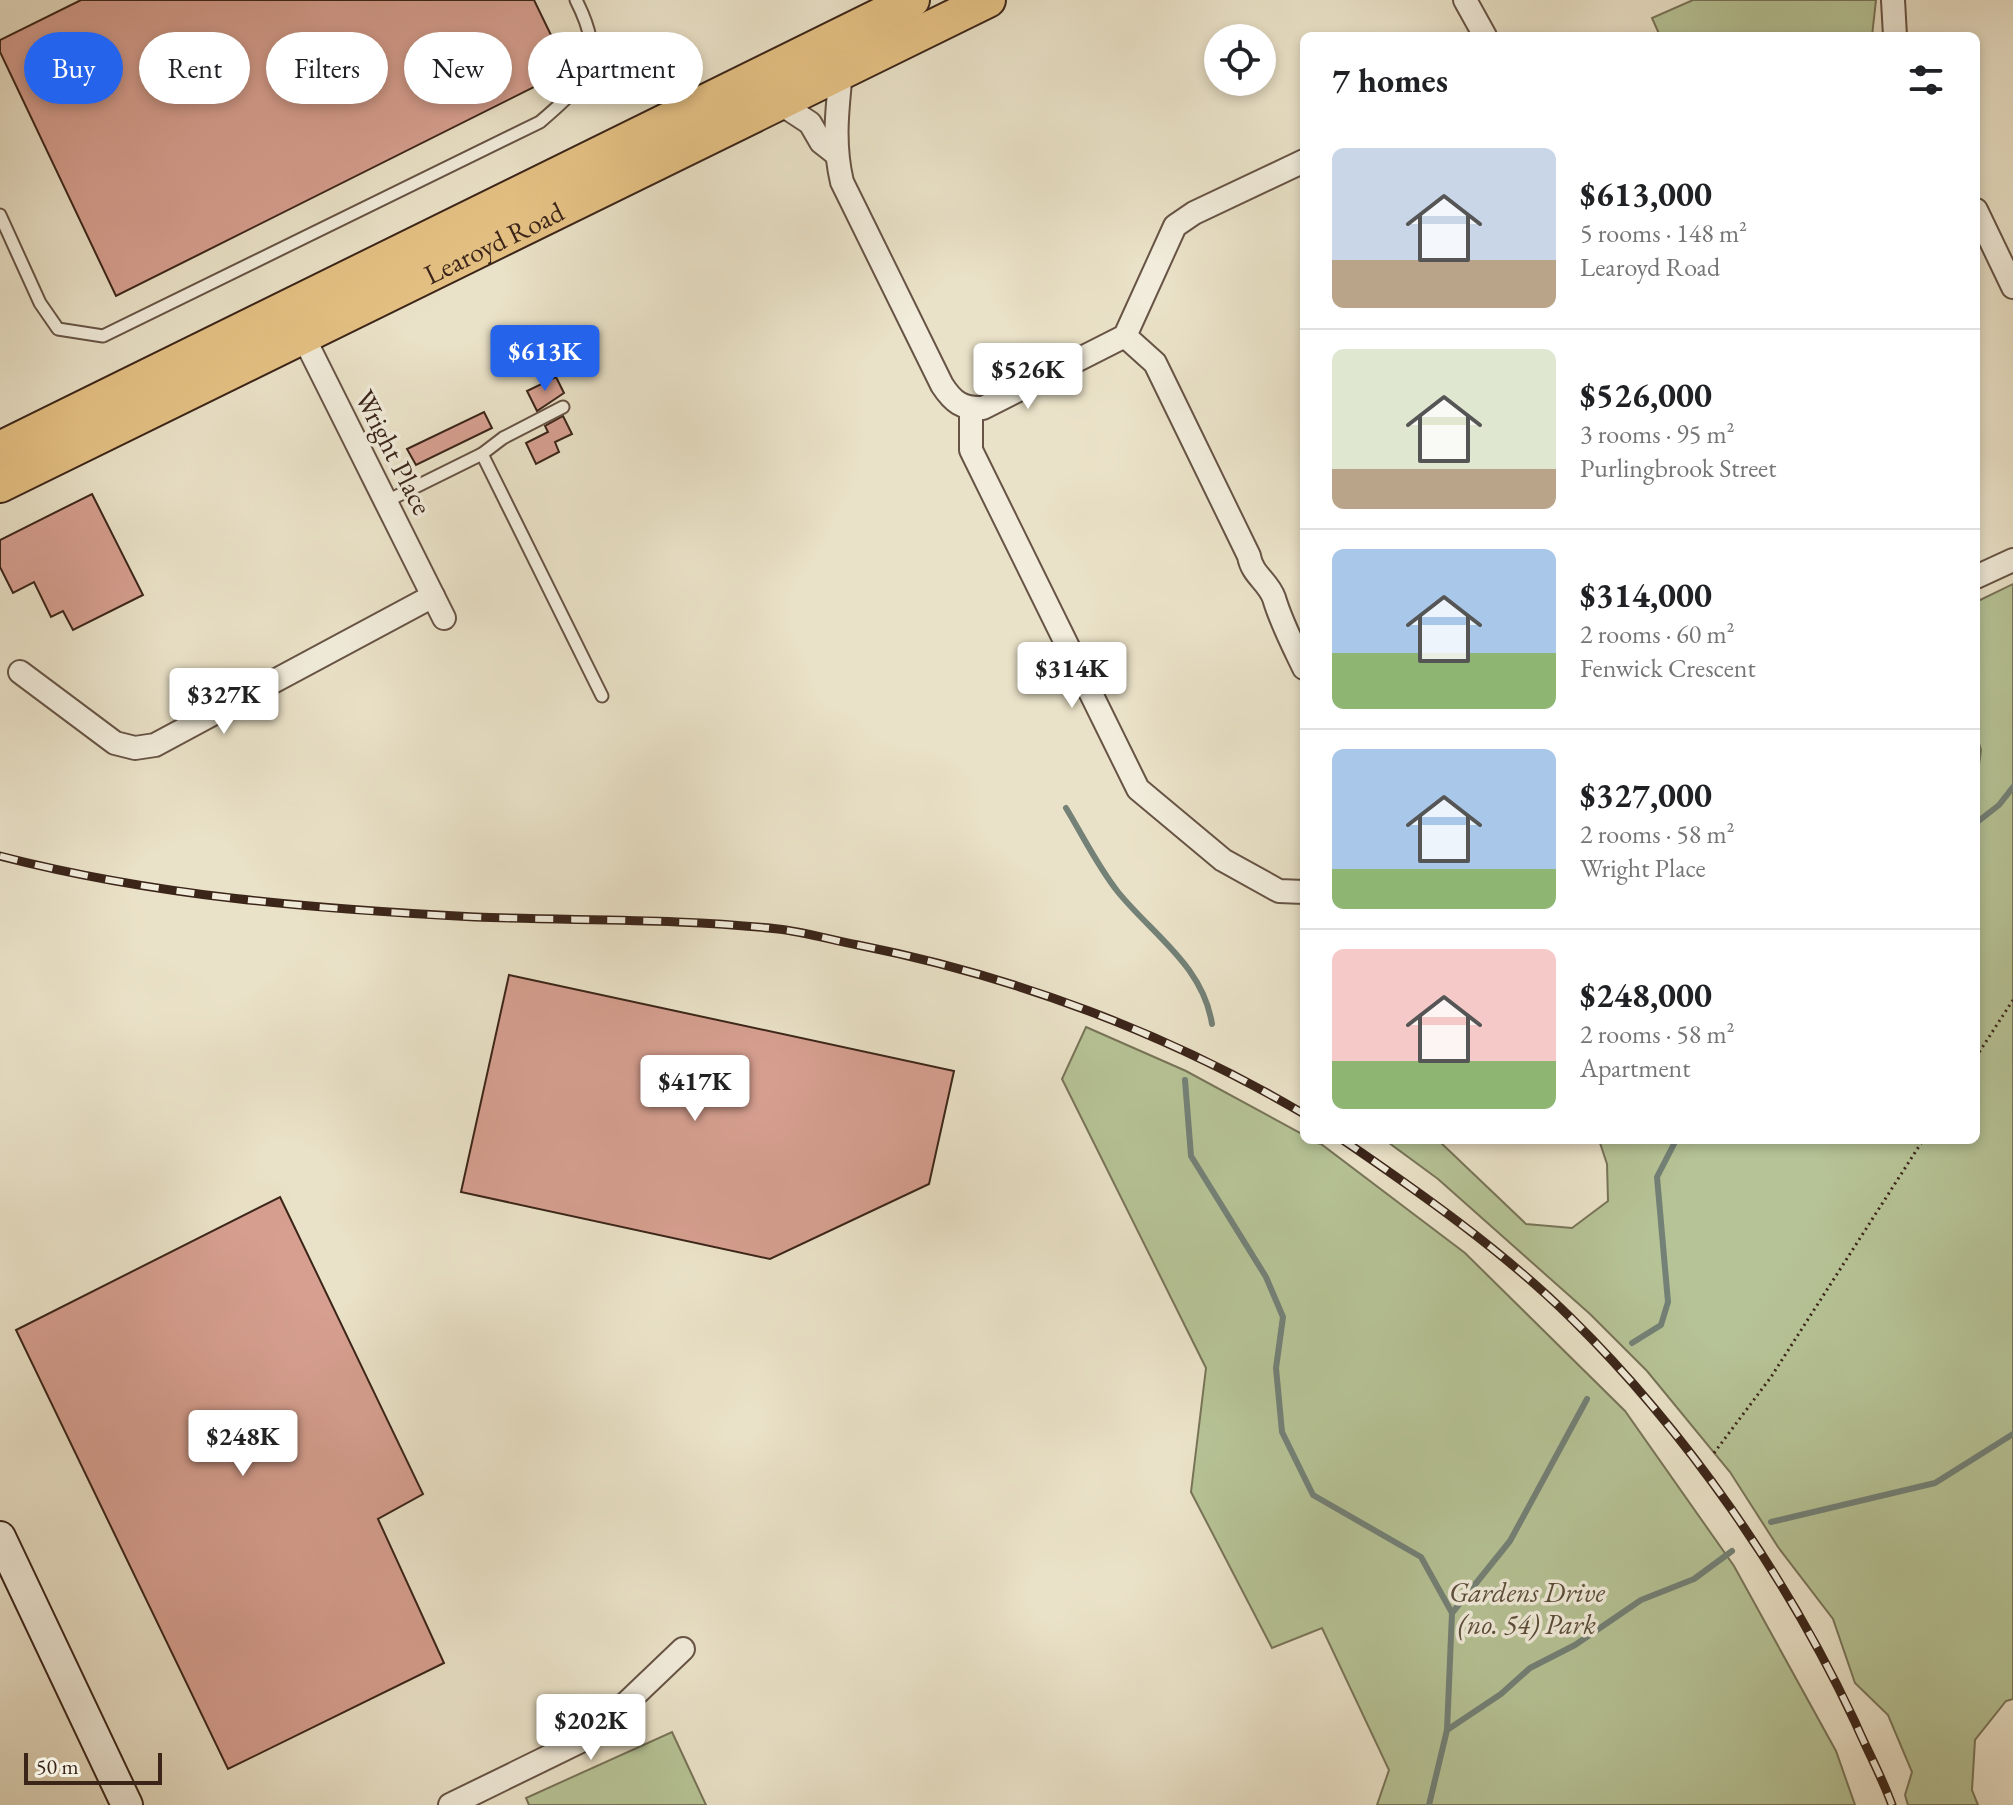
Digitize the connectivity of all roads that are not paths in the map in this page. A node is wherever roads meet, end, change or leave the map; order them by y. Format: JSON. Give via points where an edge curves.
{"nodes":[{"id":1,"x":576,"y":0,"type":"edge"},
{"id":2,"x":912,"y":0,"type":"edge"},
{"id":3,"x":988,"y":0,"type":"edge"},
{"id":4,"x":1465,"y":0,"type":"edge"},
{"id":5,"x":1893,"y":0,"type":"edge"},
{"id":6,"x":1483,"y":32,"type":"edge"},
{"id":7,"x":1895,"y":32,"type":"edge"},
{"id":8,"x":841,"y":72,"type":"junction"},
{"id":9,"x":778,"y":102,"type":"junction"},
{"id":10,"x":835,"y":153,"type":"junction"},
{"id":11,"x":1300,"y":167,"type":"edge"},
{"id":12,"x":0,"y":215,"type":"edge"},
{"id":13,"x":1980,"y":218,"type":"edge"},
{"id":14,"x":2013,"y":287,"type":"edge"},
{"id":15,"x":302,"y":334,"type":"junction"},
{"id":16,"x":1125,"y":336,"type":"junction"},
{"id":17,"x":563,"y":407,"type":"dead end"},
{"id":18,"x":971,"y":408,"type":"junction"},
{"id":19,"x":0,"y":449,"type":"edge"},
{"id":20,"x":482,"y":454,"type":"junction"},
{"id":21,"x":0,"y":485,"type":"edge"},
{"id":22,"x":385,"y":502,"type":"junction"},
{"id":23,"x":2013,"y":560,"type":"edge"},
{"id":24,"x":1980,"y":575,"type":"edge"},
{"id":25,"x":433,"y":596,"type":"junction"},
{"id":26,"x":444,"y":618,"type":"dead end"},
{"id":27,"x":1300,"y":660,"type":"edge"},
{"id":28,"x":20,"y":672,"type":"dead end"},
{"id":29,"x":602,"y":696,"type":"dead end"},
{"id":30,"x":1300,"y":892,"type":"edge"},
{"id":31,"x":0,"y":1537,"type":"edge"},
{"id":32,"x":683,"y":1649,"type":"dead end"},
{"id":33,"x":127,"y":1805,"type":"edge"},
{"id":34,"x":450,"y":1805,"type":"edge"}],
"edges":[{"from":1,"to":12,"type":"lane","via":[[594,43],[586,72],[572,95],[540,122],[103,336],[58,329],[40,303]]},
{"from":2,"to":19,"type":"main road","name":"Learoyd Road"},
{"from":3,"to":8,"type":"main road","name":"Learoyd Road"},
{"from":4,"to":6,"type":"street"},
{"from":5,"to":7,"type":"street"},
{"from":8,"to":9,"type":"main road","name":"Learoyd Road"},
{"from":8,"to":10,"type":"street"},
{"from":9,"to":10,"type":"street","via":[[810,123]]},
{"from":9,"to":15,"type":"main road","name":"Learoyd Road"},
{"from":10,"to":18,"type":"street","via":[[842,182],[942,385],[952,399]]},
{"from":11,"to":16,"type":"street","via":[[1175,226]]},
{"from":13,"to":14,"type":"street"},
{"from":15,"to":21,"type":"main road","name":"Learoyd Road"},
{"from":15,"to":22,"type":"street","name":"Wright Place"},
{"from":16,"to":18,"type":"street","via":[[983,408]]},
{"from":16,"to":27,"type":"street","via":[[1155,363],[1251,569],[1274,597]]},
{"from":17,"to":20,"type":"lane"},
{"from":18,"to":30,"type":"street","via":[[971,450],[1134,783],[1223,860],[1279,891]]},
{"from":20,"to":22,"type":"lane"},
{"from":20,"to":29,"type":"lane"},
{"from":22,"to":25,"type":"street","name":"Wright Place"},
{"from":23,"to":24,"type":"street"},
{"from":25,"to":26,"type":"street","name":"Wright Place"},
{"from":25,"to":28,"type":"street","via":[[155,745],[115,743]]},
{"from":31,"to":33,"type":"street"},
{"from":32,"to":34,"type":"street","via":[[593,1735]]}]}
